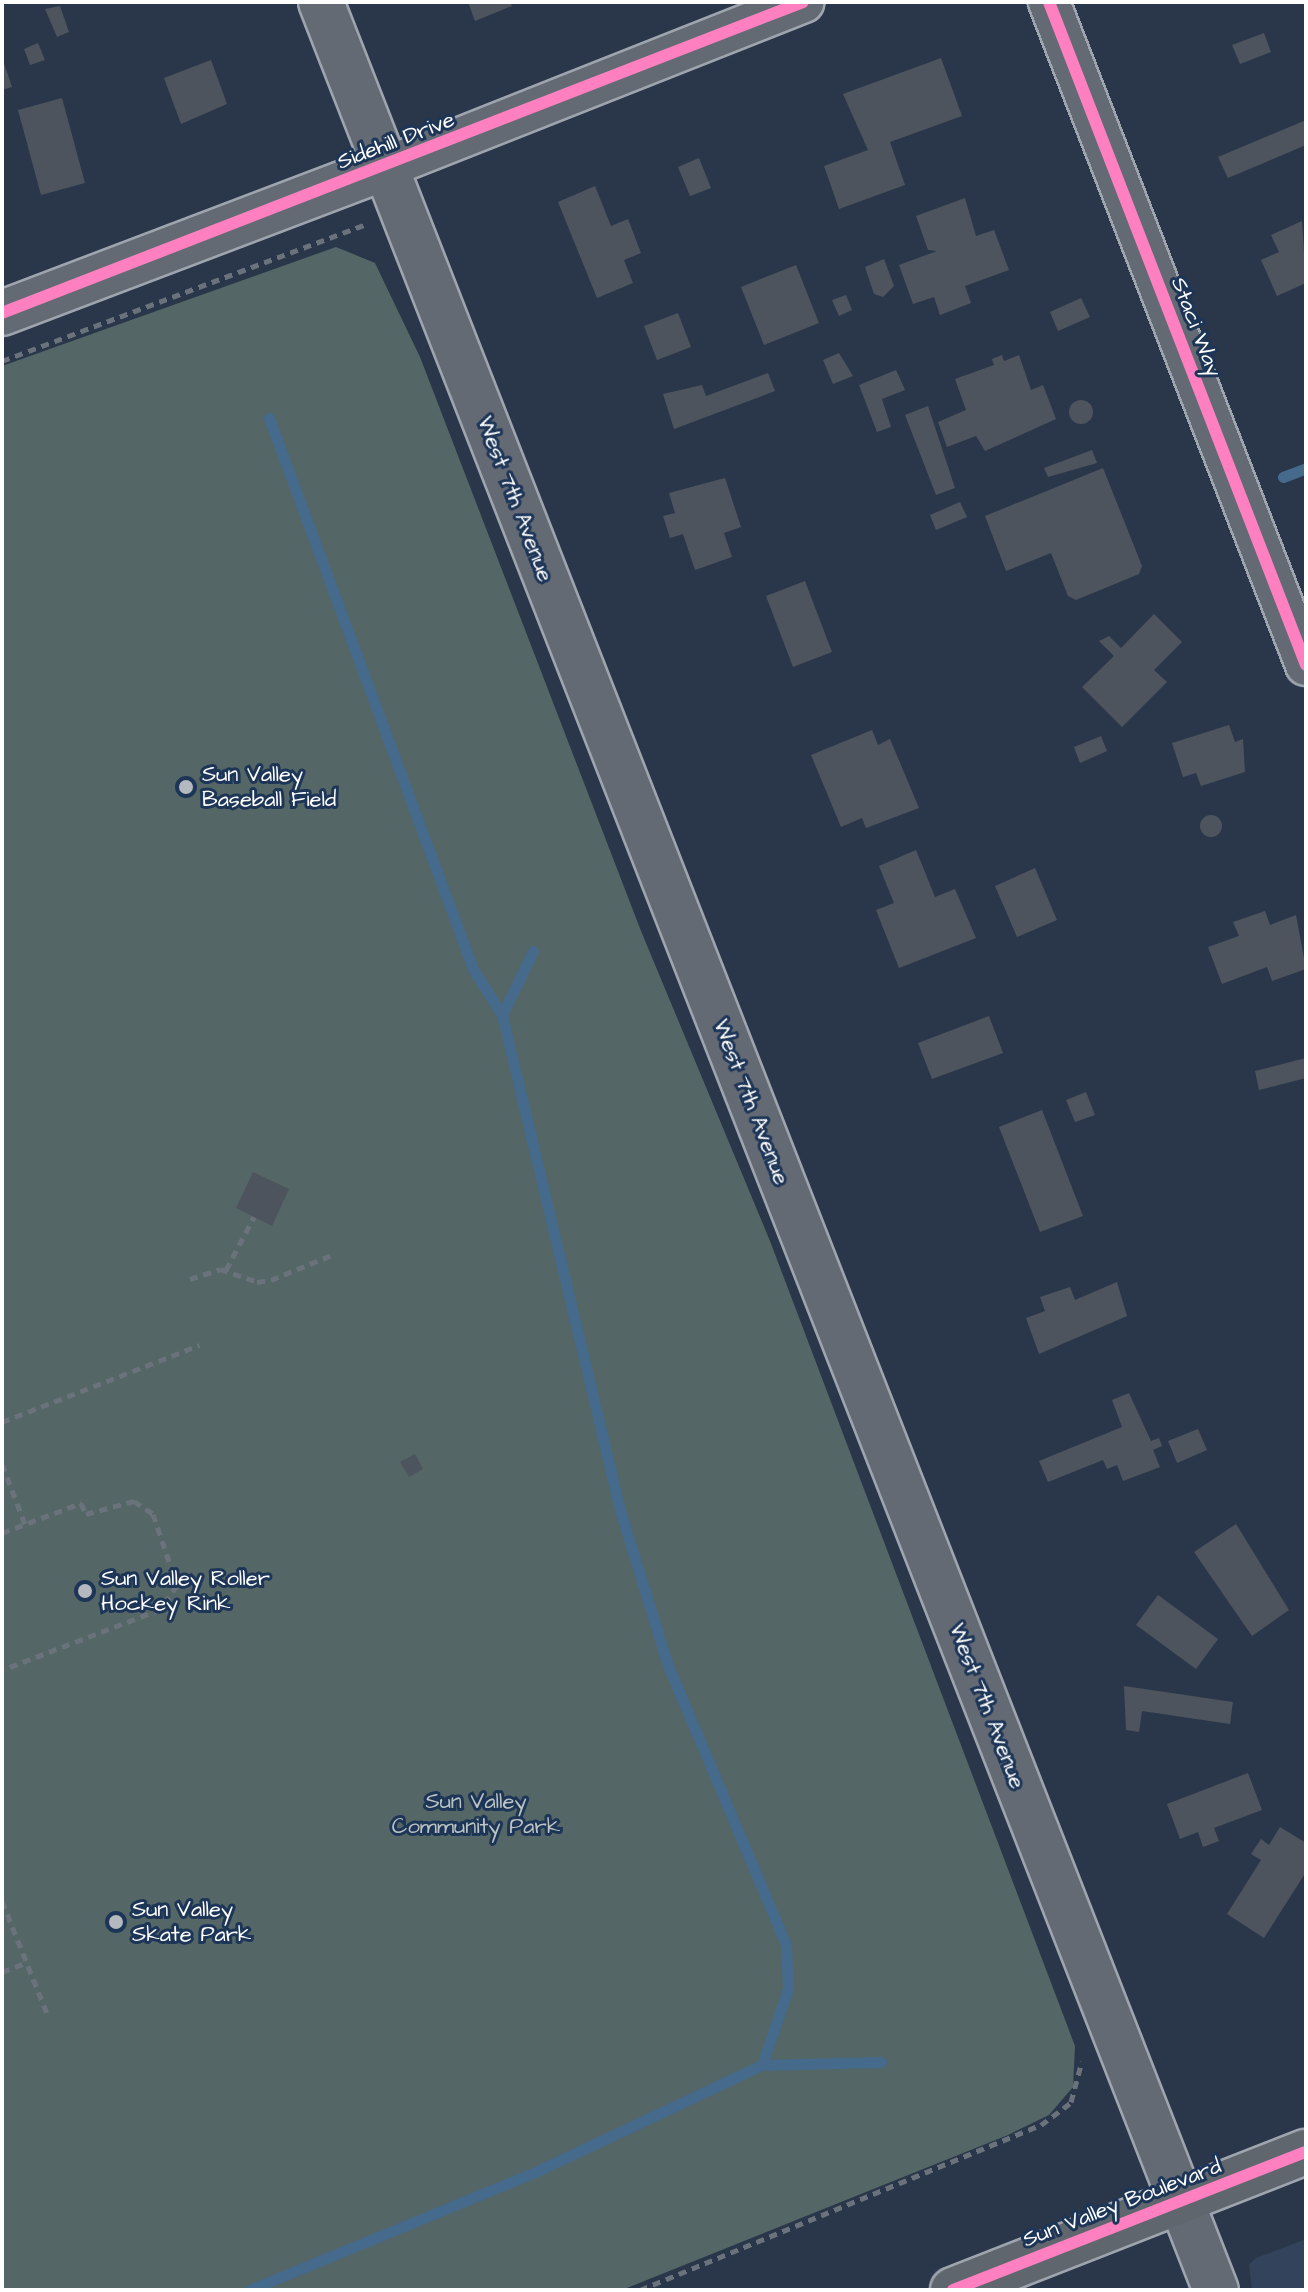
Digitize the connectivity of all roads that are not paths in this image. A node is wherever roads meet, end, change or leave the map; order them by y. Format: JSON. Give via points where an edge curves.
{"nodes":[{"id":1,"x":321,"y":2,"type":"edge"},
{"id":2,"x":803,"y":2,"type":"edge"},
{"id":3,"x":1049,"y":2,"type":"edge"},
{"id":4,"x":372,"y":173,"type":"junction"},
{"id":5,"x":2,"y":313,"type":"edge"},
{"id":6,"x":1306,"y":665,"type":"edge"},
{"id":7,"x":1306,"y":2152,"type":"edge"},
{"id":8,"x":1181,"y":2203,"type":"junction"},
{"id":9,"x":953,"y":2290,"type":"edge"},
{"id":10,"x":1216,"y":2290,"type":"edge"}],
"edges":[{"from":1,"to":4,"type":"main road","name":"West 7th Avenue"},
{"from":2,"to":4,"type":"street","name":"Sidehill Drive"},
{"from":3,"to":6,"type":"street","name":"Staci Way"},
{"from":4,"to":5,"type":"main road","name":"Sidehill Drive"},
{"from":4,"to":8,"type":"main road","name":"West 7th Avenue"},
{"from":7,"to":8,"type":"main road","name":"Sun Valley Boulevard"},
{"from":8,"to":9,"type":"main road","name":"Sun Valley Boulevard"},
{"from":8,"to":10,"type":"main road","name":"West 7th Avenue"}]}
